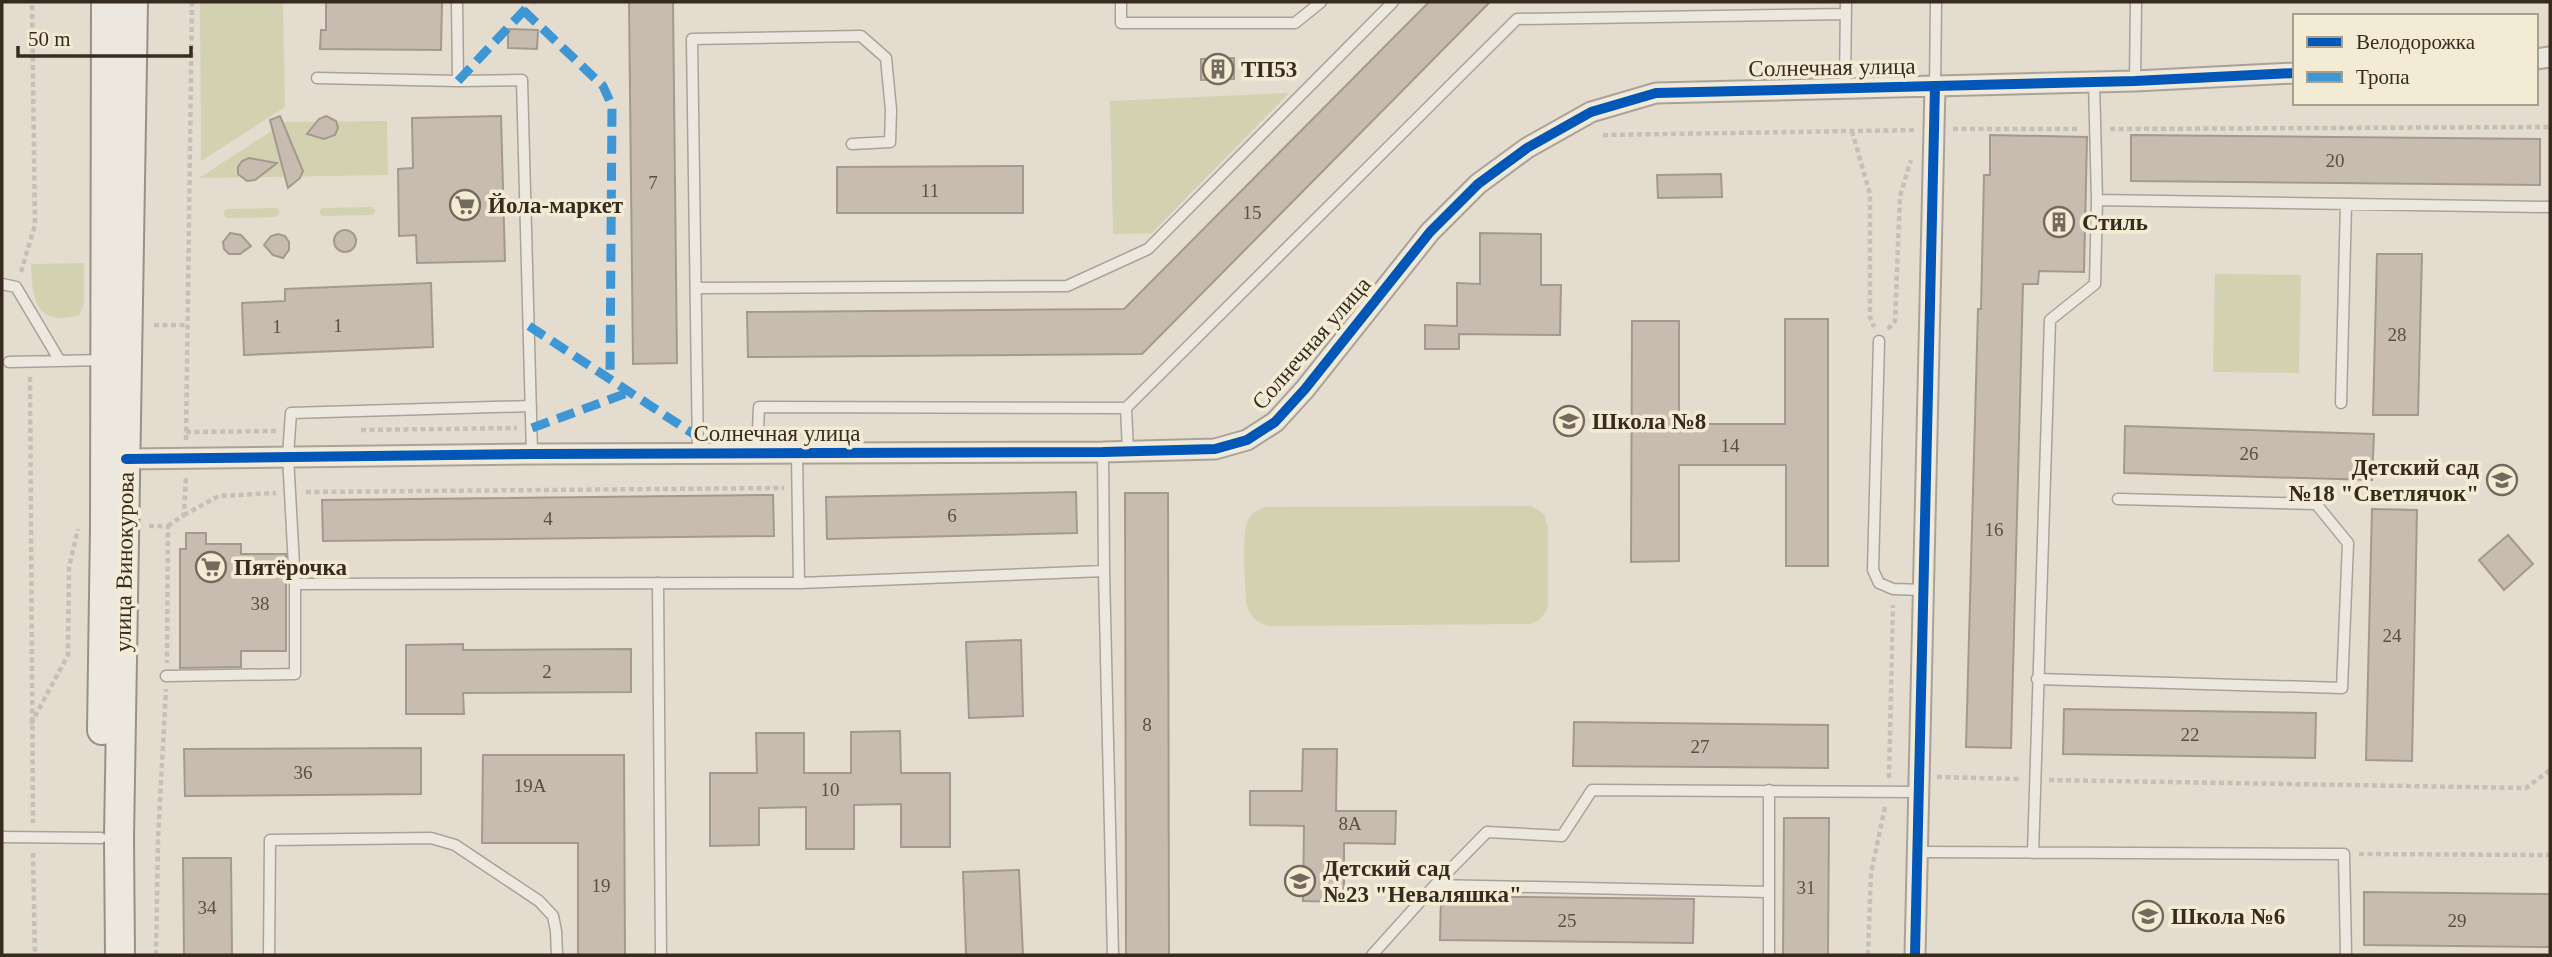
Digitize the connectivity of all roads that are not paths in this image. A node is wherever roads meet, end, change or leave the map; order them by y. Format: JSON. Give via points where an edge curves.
{"nodes":[{"id":1,"x":106,"y":2,"type":"edge"},
{"id":2,"x":134,"y":2,"type":"edge"},
{"id":3,"x":457,"y":2,"type":"edge"},
{"id":4,"x":1121,"y":2,"type":"edge"},
{"id":5,"x":1321,"y":2,"type":"edge"},
{"id":6,"x":1393,"y":2,"type":"edge"},
{"id":7,"x":1846,"y":2,"type":"edge"},
{"id":8,"x":1936,"y":2,"type":"edge"},
{"id":9,"x":2136,"y":2,"type":"edge"},
{"id":10,"x":1846,"y":14,"type":"junction"},
{"id":11,"x":2293,"y":73,"type":"edge"},
{"id":12,"x":317,"y":78,"type":"dead end"},
{"id":13,"x":458,"y":81,"type":"junction"},
{"id":14,"x":2135,"y":81,"type":"junction"},
{"id":15,"x":2094,"y":82,"type":"junction"},
{"id":16,"x":1935,"y":86,"type":"junction"},
{"id":17,"x":1845,"y":87,"type":"junction"},
{"id":18,"x":852,"y":144,"type":"dead end"},
{"id":19,"x":2097,"y":200,"type":"junction"},
{"id":20,"x":2346,"y":204,"type":"junction"},
{"id":21,"x":2550,"y":207,"type":"edge"},
{"id":22,"x":2,"y":284,"type":"edge"},
{"id":23,"x":696,"y":288,"type":"junction"},
{"id":24,"x":1879,"y":341,"type":"road end"},
{"id":25,"x":117,"y":360,"type":"junction"},
{"id":26,"x":60,"y":361,"type":"junction"},
{"id":27,"x":9,"y":362,"type":"dead end"},
{"id":28,"x":2341,"y":403,"type":"dead end"},
{"id":29,"x":531,"y":406,"type":"junction"},
{"id":30,"x":1126,"y":408,"type":"junction"},
{"id":31,"x":1103,"y":452,"type":"junction"},
{"id":32,"x":1128,"y":452,"type":"junction"},
{"id":33,"x":698,"y":453,"type":"junction"},
{"id":34,"x":532,"y":454,"type":"junction"},
{"id":35,"x":757,"y":454,"type":"junction"},
{"id":36,"x":797,"y":454,"type":"junction"},
{"id":37,"x":288,"y":456,"type":"junction"},
{"id":38,"x":115,"y":459,"type":"junction"},
{"id":39,"x":2118,"y":499,"type":"dead end"},
{"id":40,"x":1104,"y":571,"type":"junction"},
{"id":41,"x":658,"y":583,"type":"junction"},
{"id":42,"x":799,"y":583,"type":"junction"},
{"id":43,"x":295,"y":584,"type":"junction"},
{"id":44,"x":1923,"y":590,"type":"junction"},
{"id":45,"x":166,"y":676,"type":"road end"},
{"id":46,"x":2037,"y":679,"type":"junction"},
{"id":47,"x":1919,"y":784,"type":"junction"},
{"id":48,"x":1769,"y":790,"type":"junction"},
{"id":49,"x":2,"y":836,"type":"edge"},
{"id":50,"x":110,"y":838,"type":"junction"},
{"id":51,"x":1917,"y":852,"type":"junction"},
{"id":52,"x":2033,"y":853,"type":"junction"},
{"id":53,"x":1436,"y":884,"type":"junction"},
{"id":54,"x":1769,"y":892,"type":"junction"},
{"id":55,"x":102,"y":955,"type":"edge"},
{"id":56,"x":120,"y":955,"type":"edge"},
{"id":57,"x":269,"y":955,"type":"edge"},
{"id":58,"x":557,"y":955,"type":"edge"},
{"id":59,"x":661,"y":955,"type":"edge"},
{"id":60,"x":1113,"y":955,"type":"edge"},
{"id":61,"x":1372,"y":955,"type":"edge"},
{"id":62,"x":1769,"y":955,"type":"edge"},
{"id":63,"x":1915,"y":955,"type":"edge"},
{"id":64,"x":2346,"y":955,"type":"edge"}],
"edges":[{"from":1,"to":25,"type":"main road","name":"улица Винокурова"},
{"from":2,"to":25,"type":"main road","name":"улица Винокурова"},
{"from":3,"to":13,"type":"lane"},
{"from":4,"to":5,"type":"lane","via":[[1121,23],[1295,23]]},
{"from":6,"to":23,"type":"lane","via":[[1149,249],[1067,286]]},
{"from":7,"to":10,"type":"lane"},
{"from":8,"to":16,"type":"lane"},
{"from":9,"to":14,"type":"lane"},
{"from":10,"to":17,"type":"lane"},
{"from":10,"to":30,"type":"lane","via":[[1517,19]]},
{"from":11,"to":14,"type":"street","name":"Солнечная улица"},
{"from":12,"to":13,"type":"lane"},
{"from":13,"to":29,"type":"lane","via":[[522,80]]},
{"from":14,"to":15,"type":"street","name":"Солнечная улица"},
{"from":15,"to":16,"type":"street","name":"Солнечная улица"},
{"from":15,"to":19,"type":"lane"},
{"from":16,"to":17,"type":"street","name":"Солнечная улица"},
{"from":16,"to":44,"type":"street"},
{"from":17,"to":32,"type":"street","name":"Солнечная улица","via":[[1656,93],[1591,112],[1527,148],[1478,184],[1430,232],[1275,422],[1247,440],[1215,449]]},
{"from":18,"to":23,"type":"lane","via":[[891,142],[886,58],[861,36],[692,39]]},
{"from":19,"to":20,"type":"lane"},
{"from":19,"to":46,"type":"lane","via":[[2095,284],[2050,320]]},
{"from":20,"to":21,"type":"lane"},
{"from":20,"to":28,"type":"lane"},
{"from":22,"to":26,"type":"lane","via":[[16,287]]},
{"from":23,"to":33,"type":"lane"},
{"from":24,"to":44,"type":"lane","via":[[1873,570],[1879,583],[1893,589]]},
{"from":25,"to":26,"type":"lane"},
{"from":25,"to":38,"type":"main road","name":"улица Винокурова"},
{"from":26,"to":27,"type":"lane"},
{"from":29,"to":34,"type":"lane"},
{"from":29,"to":37,"type":"lane","via":[[290,413]]},
{"from":30,"to":32,"type":"lane"},
{"from":30,"to":35,"type":"lane","via":[[759,407]]},
{"from":31,"to":32,"type":"street","name":"Солнечная улица"},
{"from":31,"to":36,"type":"street","name":"Солнечная улица"},
{"from":31,"to":40,"type":"lane"},
{"from":33,"to":34,"type":"street","name":"Солнечная улица"},
{"from":33,"to":35,"type":"street","name":"Солнечная улица"},
{"from":34,"to":37,"type":"street","name":"Солнечная улица"},
{"from":35,"to":36,"type":"street","name":"Солнечная улица"},
{"from":36,"to":42,"type":"lane"},
{"from":37,"to":38,"type":"street","name":"Солнечная улица"},
{"from":37,"to":43,"type":"lane"},
{"from":38,"to":50,"type":"main road","name":"улица Винокурова"},
{"from":39,"to":46,"type":"lane","via":[[2316,504],[2347,543],[2342,688]]},
{"from":40,"to":42,"type":"lane"},
{"from":40,"to":60,"type":"lane"},
{"from":41,"to":42,"type":"lane"},
{"from":41,"to":43,"type":"lane"},
{"from":41,"to":59,"type":"lane"},
{"from":43,"to":45,"type":"lane","via":[[295,674]]},
{"from":44,"to":47,"type":"street"},
{"from":46,"to":52,"type":"lane"},
{"from":47,"to":48,"type":"lane","via":[[1889,792]]},
{"from":47,"to":51,"type":"street"},
{"from":48,"to":53,"type":"lane","via":[[1592,790],[1562,836],[1487,832]]},
{"from":48,"to":54,"type":"lane"},
{"from":49,"to":50,"type":"lane"},
{"from":50,"to":55,"type":"main road","name":"улица Винокурова"},
{"from":50,"to":56,"type":"main road","name":"улица Винокурова"},
{"from":51,"to":52,"type":"lane"},
{"from":51,"to":63,"type":"street"},
{"from":52,"to":64,"type":"lane","via":[[2344,854]]},
{"from":53,"to":54,"type":"lane"},
{"from":53,"to":61,"type":"lane"},
{"from":54,"to":62,"type":"lane"},
{"from":57,"to":58,"type":"lane","via":[[270,840],[431,838],[455,845],[539,901],[553,916]]}]}
